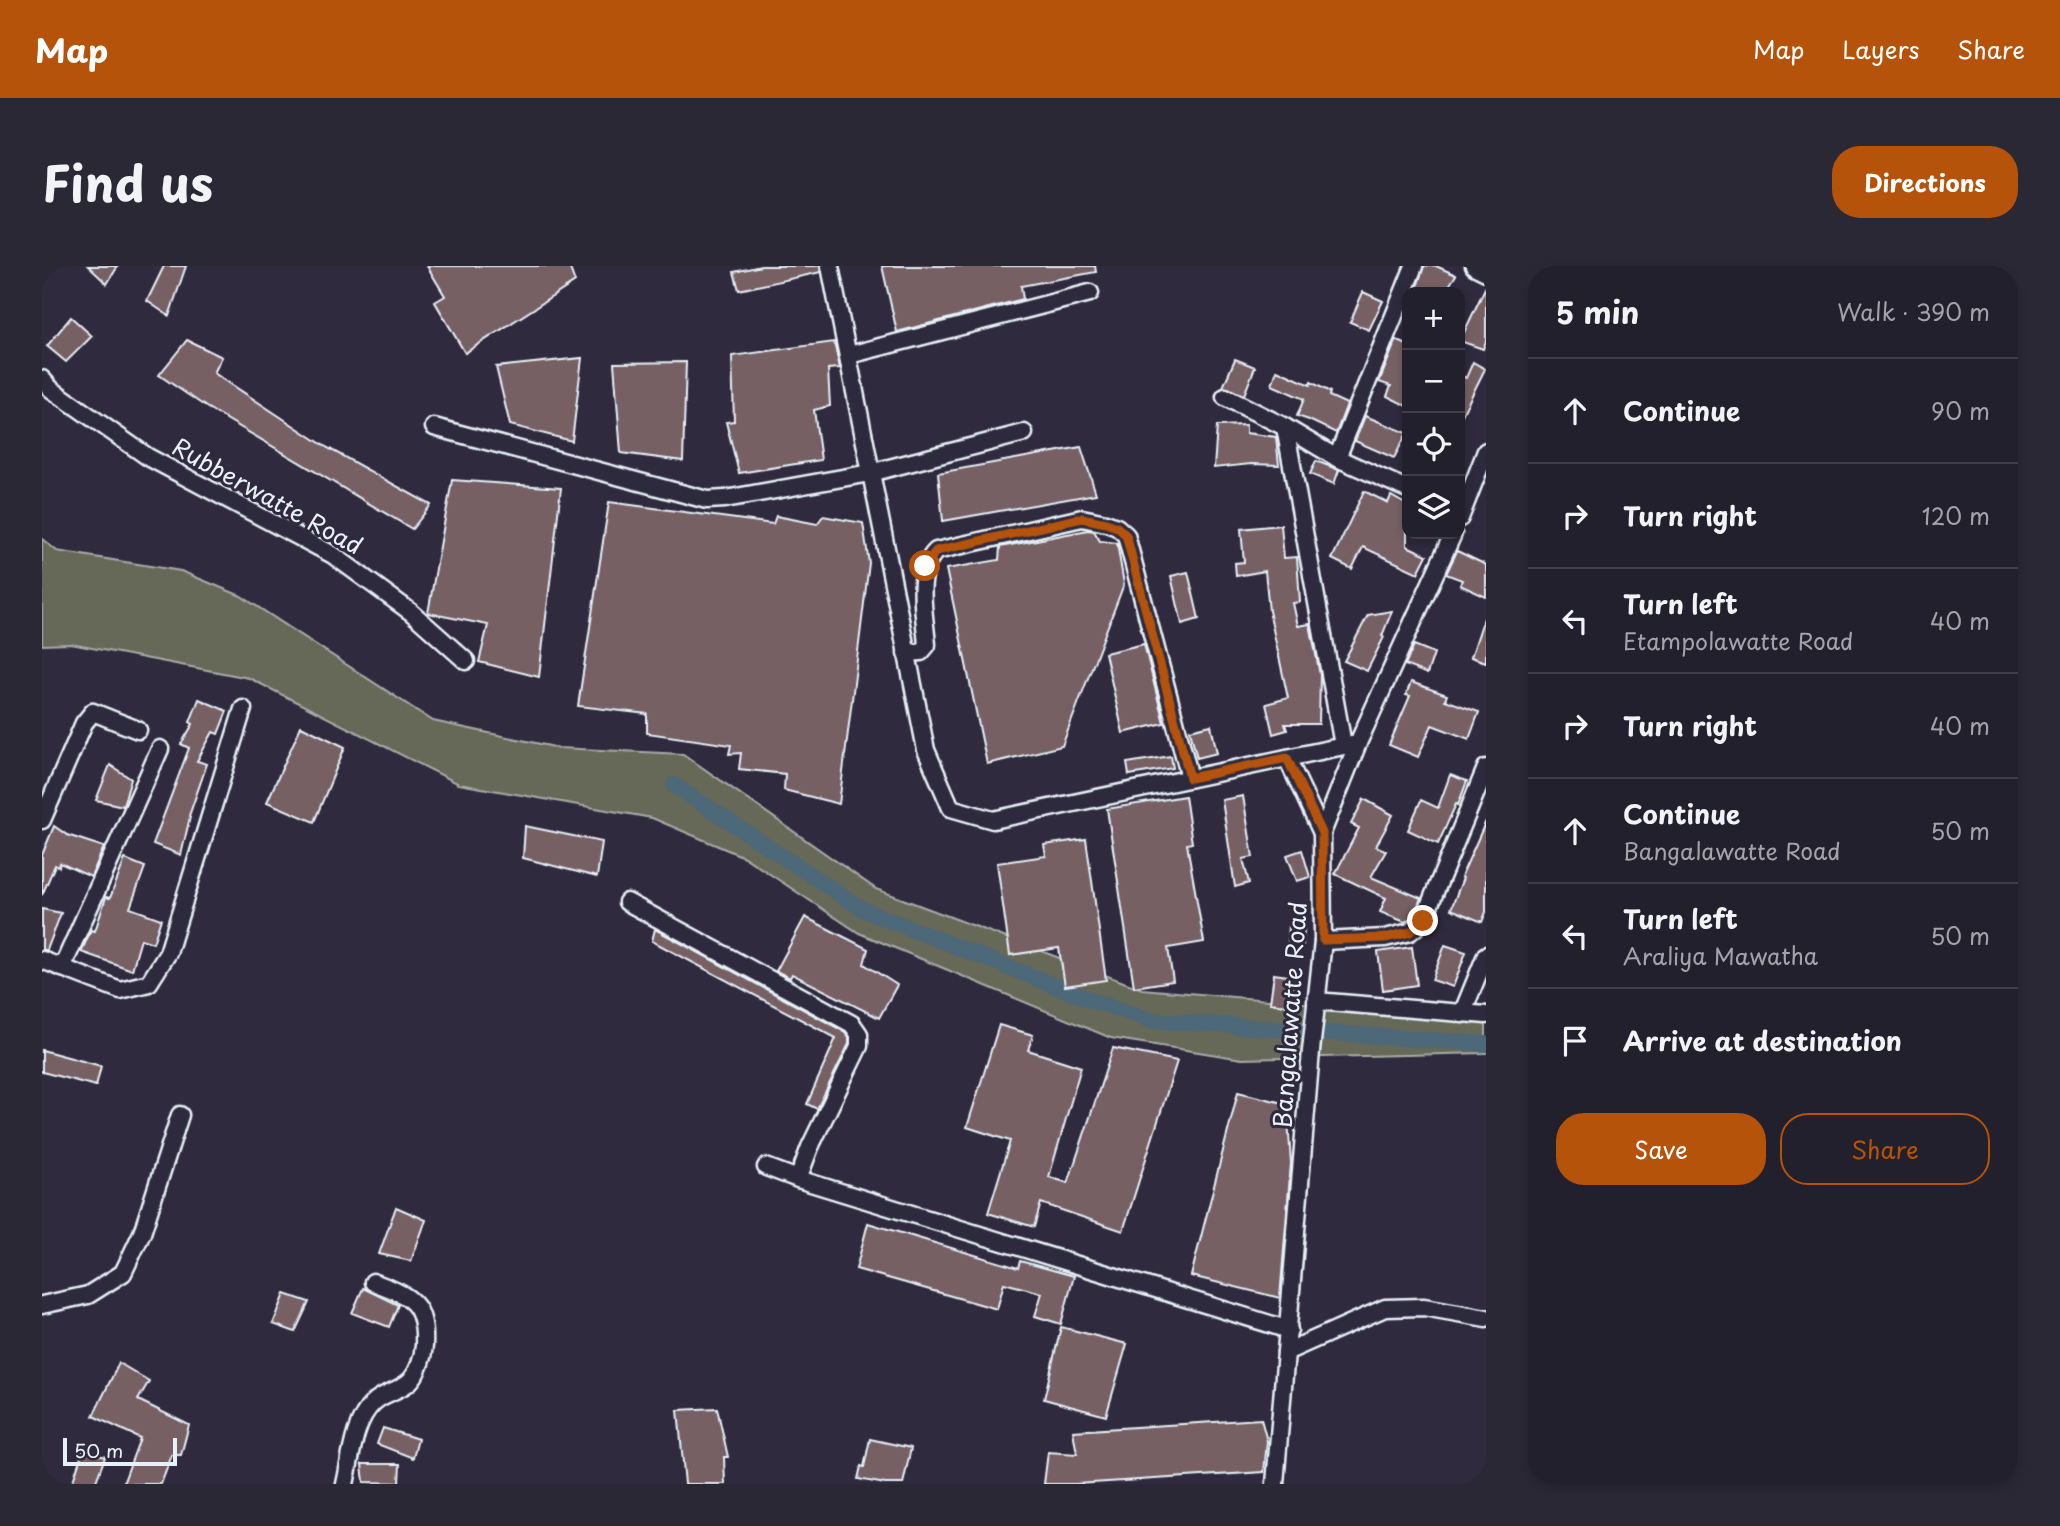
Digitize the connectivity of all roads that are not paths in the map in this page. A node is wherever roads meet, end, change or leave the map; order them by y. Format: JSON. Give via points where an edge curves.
{"nodes":[{"id":1,"x":830,"y":266,"type":"edge"},
{"id":2,"x":1414,"y":266,"type":"edge"},
{"id":3,"x":1474,"y":266,"type":"edge"},
{"id":4,"x":1486,"y":271,"type":"edge"},
{"id":5,"x":1090,"y":293,"type":"dead end"},
{"id":6,"x":849,"y":355,"type":"junction"},
{"id":7,"x":45,"y":388,"type":"edge"},
{"id":8,"x":1225,"y":397,"type":"dead end"},
{"id":9,"x":433,"y":427,"type":"dead end"},
{"id":10,"x":1285,"y":427,"type":"junction"},
{"id":11,"x":1024,"y":433,"type":"dead end"},
{"id":12,"x":1486,"y":451,"type":"edge"},
{"id":13,"x":1337,"y":458,"type":"junction"},
{"id":14,"x":870,"y":473,"type":"junction"},
{"id":15,"x":1402,"y":487,"type":"edge"},
{"id":16,"x":1465,"y":502,"type":"edge"},
{"id":17,"x":1451,"y":539,"type":"edge"},
{"id":18,"x":906,"y":653,"type":"junction"},
{"id":19,"x":466,"y":661,"type":"dead end"},
{"id":20,"x":243,"y":709,"type":"dead end"},
{"id":21,"x":138,"y":730,"type":"dead end"},
{"id":22,"x":1350,"y":744,"type":"junction"},
{"id":23,"x":160,"y":749,"type":"dead end"},
{"id":24,"x":1287,"y":758,"type":"junction"},
{"id":25,"x":1486,"y":768,"type":"edge"},
{"id":26,"x":1190,"y":778,"type":"junction"},
{"id":27,"x":42,"y":820,"type":"edge"},
{"id":28,"x":1322,"y":833,"type":"junction"},
{"id":29,"x":627,"y":902,"type":"dead end"},
{"id":30,"x":1323,"y":940,"type":"junction"},
{"id":31,"x":1486,"y":955,"type":"edge"},
{"id":32,"x":42,"y":961,"type":"edge"},
{"id":33,"x":62,"y":968,"type":"junction"},
{"id":34,"x":1317,"y":1001,"type":"junction"},
{"id":35,"x":1462,"y":1014,"type":"junction"},
{"id":36,"x":1486,"y":1015,"type":"edge"},
{"id":37,"x":180,"y":1115,"type":"dead end"},
{"id":38,"x":766,"y":1167,"type":"dead end"},
{"id":39,"x":798,"y":1179,"type":"junction"},
{"id":40,"x":373,"y":1282,"type":"dead end"},
{"id":41,"x":42,"y":1305,"type":"edge"},
{"id":42,"x":1486,"y":1318,"type":"edge"},
{"id":43,"x":1289,"y":1330,"type":"junction"},
{"id":44,"x":1286,"y":1352,"type":"junction"},
{"id":45,"x":345,"y":1484,"type":"edge"},
{"id":46,"x":1275,"y":1484,"type":"edge"}],
"edges":[{"from":1,"to":6,"type":"street"},
{"from":2,"to":13,"type":"street"},
{"from":3,"to":4,"type":"street"},
{"from":5,"to":6,"type":"street"},
{"from":6,"to":14,"type":"street"},
{"from":7,"to":19,"type":"street","name":"Rubberwatte Road","via":[[148,457],[333,555],[411,612]]},
{"from":8,"to":10,"type":"street"},
{"from":9,"to":14,"type":"street","via":[[707,500]]},
{"from":10,"to":13,"type":"street"},
{"from":10,"to":22,"type":"street"},
{"from":11,"to":14,"type":"street"},
{"from":12,"to":16,"type":"street"},
{"from":13,"to":15,"type":"street"},
{"from":14,"to":18,"type":"street"},
{"from":17,"to":22,"type":"street","name":"Bangalawatte Road"},
{"from":18,"to":26,"type":"street","via":[[926,750],[951,808],[993,820]]},
{"from":18,"to":26,"type":"street","via":[[921,652],[927,645],[923,575],[936,551],[1082,518],[1117,527],[1126,535]]},
{"from":20,"to":33,"type":"street","via":[[169,953],[149,983],[120,990]]},
{"from":21,"to":27,"type":"street","via":[[93,712]]},
{"from":22,"to":24,"type":"street"},
{"from":22,"to":28,"type":"street","name":"Bangalawatte Road"},
{"from":23,"to":33,"type":"street"},
{"from":24,"to":26,"type":"street"},
{"from":24,"to":28,"type":"street"},
{"from":25,"to":30,"type":"street","via":[[1423,921],[1410,932],[1385,938]]},
{"from":28,"to":30,"type":"street","name":"Bangalawatte Road"},
{"from":29,"to":39,"type":"street","via":[[852,1024],[859,1034],[859,1046]]},
{"from":30,"to":34,"type":"street","name":"Bangalawatte Road"},
{"from":31,"to":35,"type":"street"},
{"from":32,"to":33,"type":"street"},
{"from":34,"to":35,"type":"street"},
{"from":34,"to":43,"type":"street","name":"Bangalawatte Road"},
{"from":35,"to":36,"type":"street"},
{"from":37,"to":41,"type":"street","via":[[142,1233],[123,1273],[89,1295]]},
{"from":38,"to":39,"type":"street"},
{"from":39,"to":43,"type":"street"},
{"from":40,"to":45,"type":"street","via":[[401,1292],[417,1307],[424,1320],[424,1352],[411,1380],[373,1402],[359,1424]]},
{"from":42,"to":44,"type":"street","via":[[1424,1307],[1385,1308]]},
{"from":43,"to":44,"type":"street","name":"Bangalawatte Road"},
{"from":44,"to":46,"type":"street","name":"Bangalawatte Road"}]}
